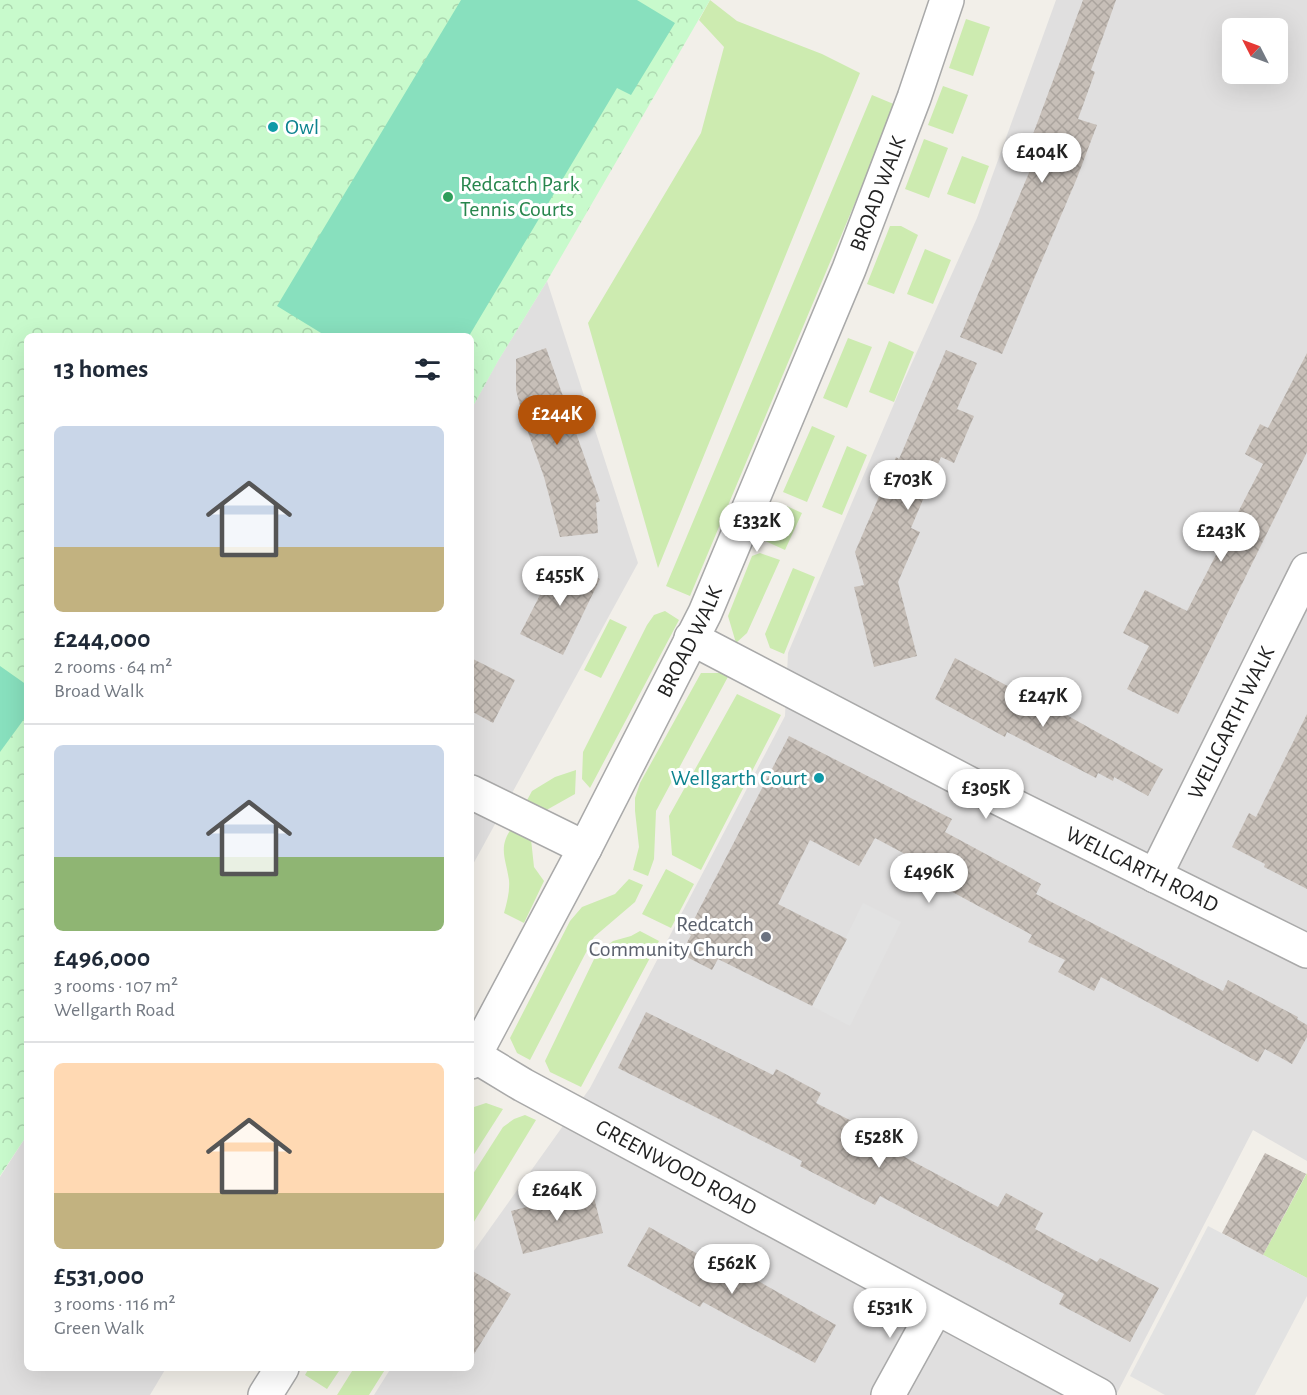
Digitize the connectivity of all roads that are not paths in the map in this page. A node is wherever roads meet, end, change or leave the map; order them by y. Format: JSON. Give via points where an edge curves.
{"nodes":[{"id":1,"x":947,"y":0,"type":"edge"},
{"id":2,"x":1307,"y":570,"type":"edge"},
{"id":3,"x":691,"y":638,"type":"junction"},
{"id":4,"x":474,"y":793,"type":"edge"},
{"id":5,"x":585,"y":848,"type":"junction"},
{"id":6,"x":1155,"y":876,"type":"junction"},
{"id":7,"x":1307,"y":951,"type":"edge"},
{"id":8,"x":474,"y":1057,"type":"edge"},
{"id":9,"x":474,"y":1060,"type":"edge"},
{"id":10,"x":936,"y":1308,"type":"junction"},
{"id":11,"x":280,"y":1371,"type":"edge"},
{"id":12,"x":265,"y":1395,"type":"edge"},
{"id":13,"x":888,"y":1395,"type":"edge"},
{"id":14,"x":1099,"y":1395,"type":"edge"}],
"edges":[{"from":1,"to":3,"type":"street","name":"BROAD WALK","via":[[849,269],[705,613]]},
{"from":2,"to":6,"type":"street","name":"WELLGARTH WALK"},
{"from":3,"to":5,"type":"street","name":"BROAD WALK"},
{"from":3,"to":6,"type":"street","name":"WELLGARTH ROAD"},
{"from":4,"to":5,"type":"street"},
{"from":5,"to":8,"type":"street","name":"BROAD WALK"},
{"from":6,"to":7,"type":"street","name":"WELLGARTH ROAD"},
{"from":9,"to":10,"type":"street","name":"GREENWOOD ROAD"},
{"from":10,"to":13,"type":"street"},
{"from":10,"to":14,"type":"street","name":"GREENWOOD ROAD"},
{"from":11,"to":12,"type":"street"}]}
